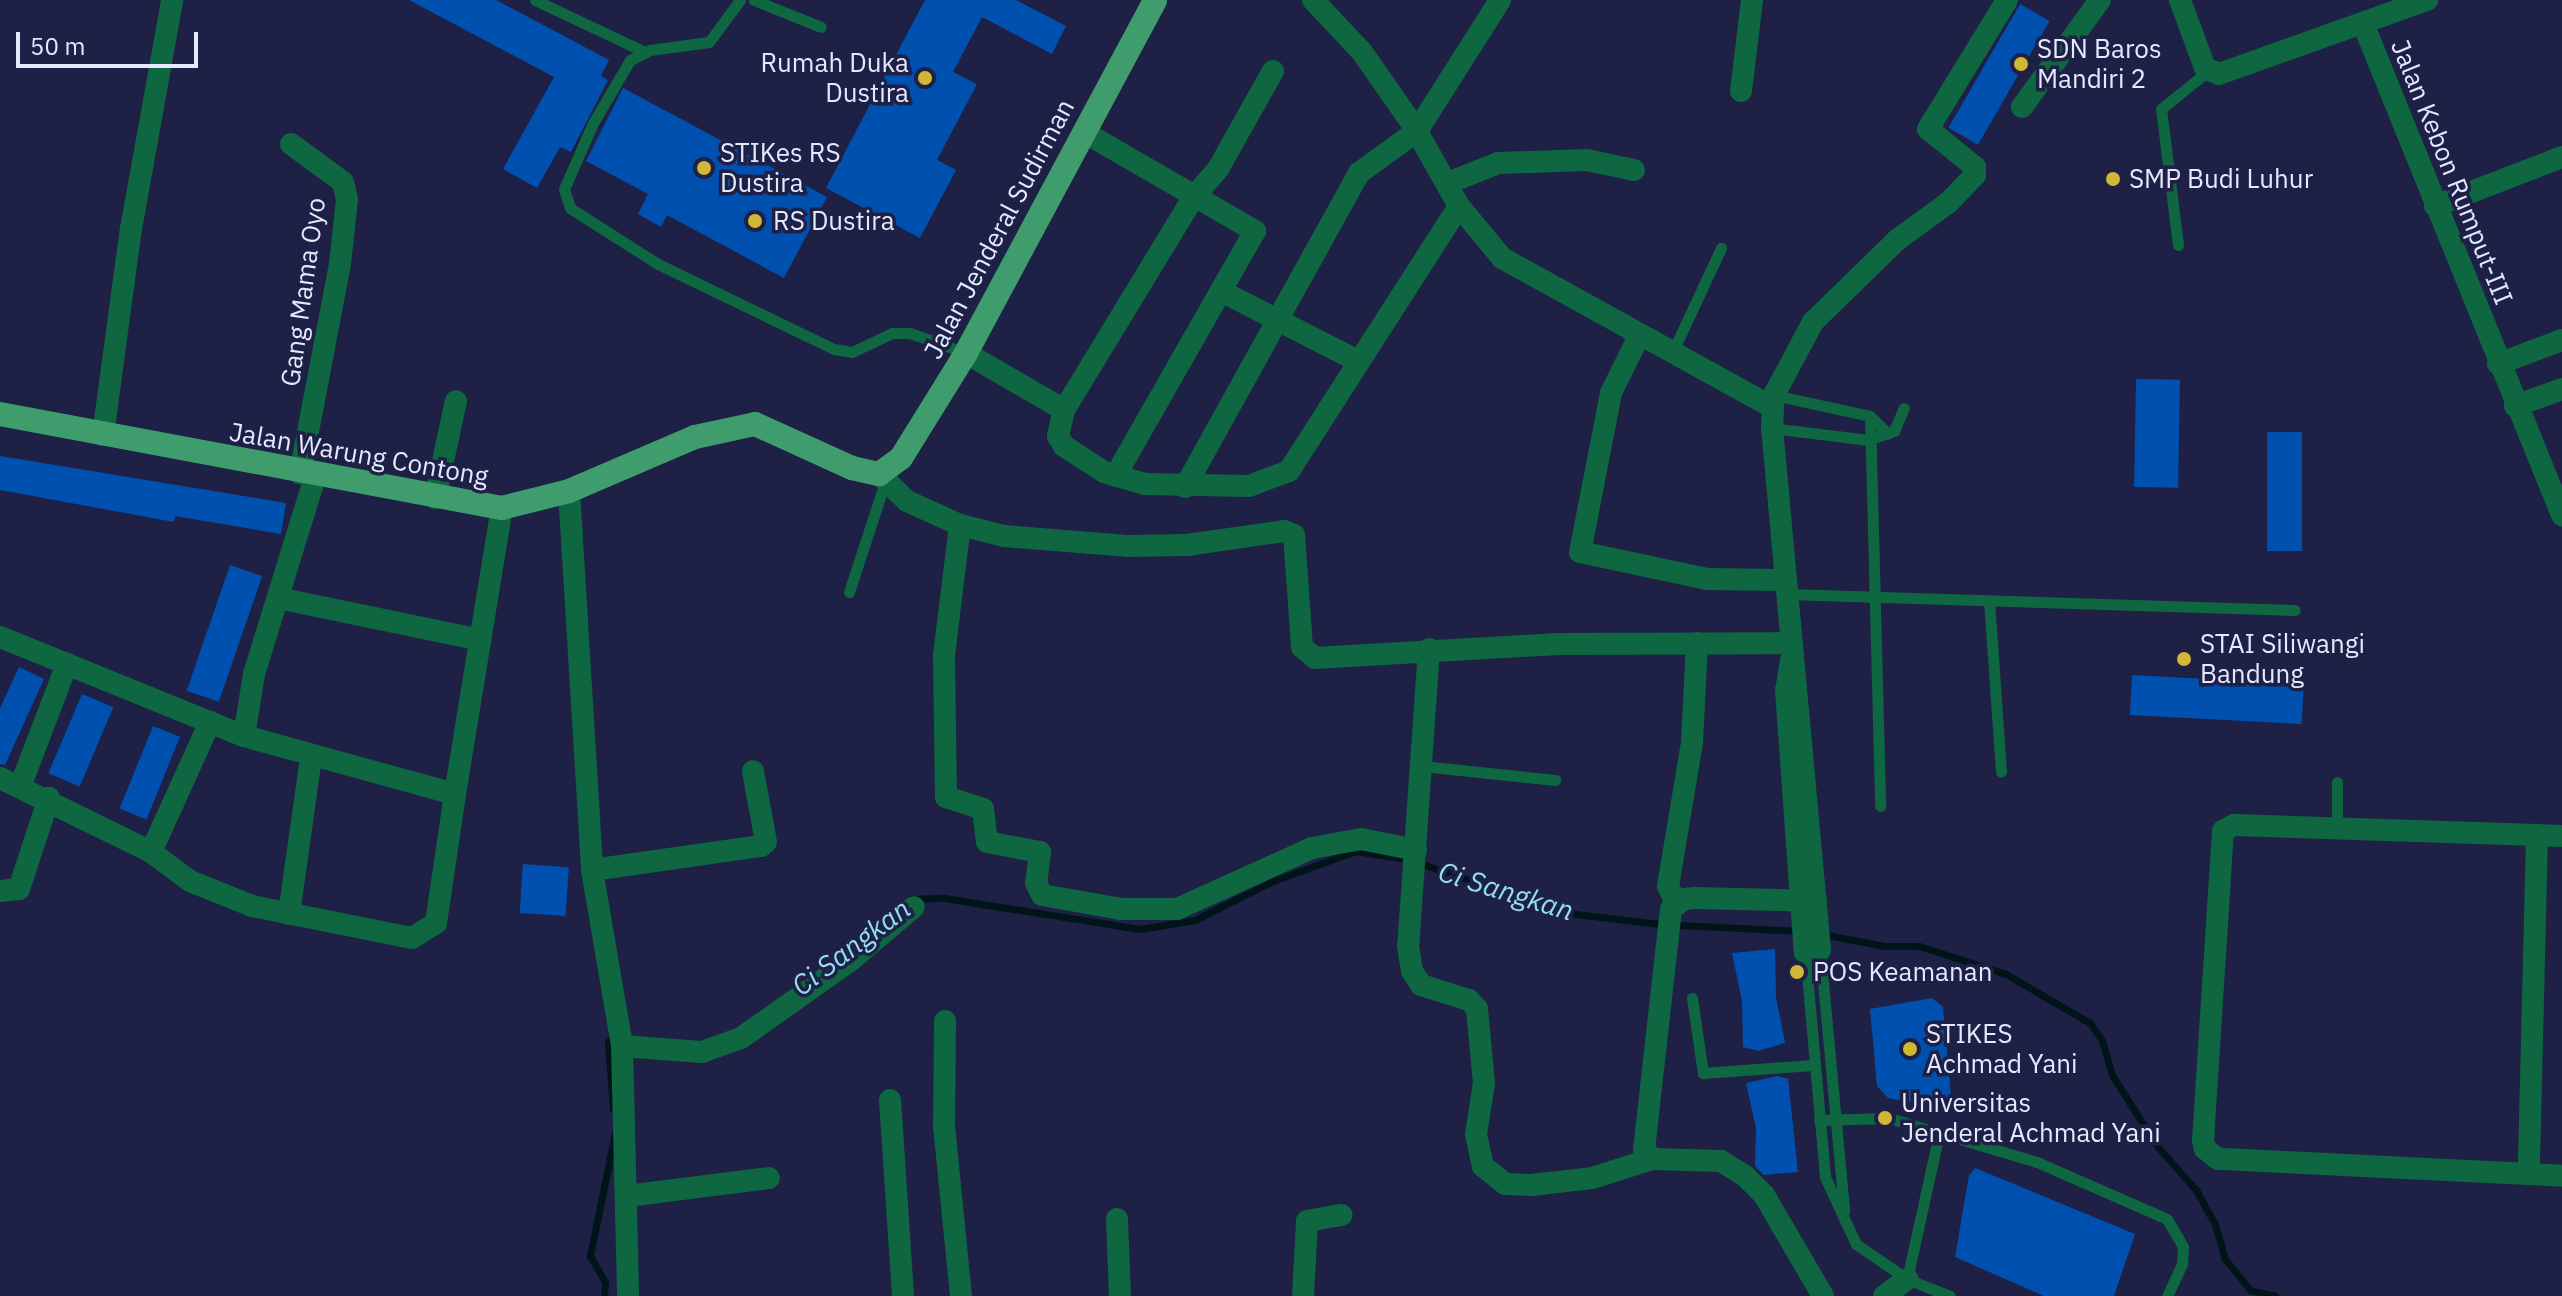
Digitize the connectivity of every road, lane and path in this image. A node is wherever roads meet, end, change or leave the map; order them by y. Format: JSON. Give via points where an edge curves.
{"nodes":[{"id":1,"x":172,"y":0,"type":"edge"},
{"id":2,"x":535,"y":0,"type":"edge"},
{"id":3,"x":740,"y":0,"type":"edge"},
{"id":4,"x":754,"y":0,"type":"edge"},
{"id":5,"x":1155,"y":0,"type":"edge"},
{"id":6,"x":1313,"y":0,"type":"edge"},
{"id":7,"x":1500,"y":0,"type":"edge"},
{"id":8,"x":1752,"y":0,"type":"edge"},
{"id":9,"x":2007,"y":0,"type":"edge"},
{"id":10,"x":2100,"y":0,"type":"edge"},
{"id":11,"x":2180,"y":0,"type":"edge"},
{"id":12,"x":2427,"y":0,"type":"edge"},
{"id":13,"x":2364,"y":26,"type":"junction"},
{"id":14,"x":821,"y":27,"type":"dead end"},
{"id":15,"x":645,"y":52,"type":"junction"},
{"id":16,"x":1273,"y":71,"type":"dead end"},
{"id":17,"x":2208,"y":71,"type":"junction"},
{"id":18,"x":1741,"y":91,"type":"dead end"},
{"id":19,"x":2022,"y":107,"type":"dead end"},
{"id":20,"x":1417,"y":131,"type":"junction"},
{"id":21,"x":1084,"y":132,"type":"junction"},
{"id":22,"x":291,"y":144,"type":"dead end"},
{"id":23,"x":2562,"y":157,"type":"edge"},
{"id":24,"x":1634,"y":170,"type":"dead end"},
{"id":25,"x":1448,"y":183,"type":"junction"},
{"id":26,"x":1193,"y":198,"type":"junction"},
{"id":27,"x":1459,"y":206,"type":"junction"},
{"id":28,"x":2435,"y":206,"type":"junction"},
{"id":29,"x":2178,"y":245,"type":"dead end"},
{"id":30,"x":1721,"y":248,"type":"dead end"},
{"id":31,"x":1221,"y":291,"type":"junction"},
{"id":32,"x":1279,"y":319,"type":"junction"},
{"id":33,"x":1640,"y":334,"type":"junction"},
{"id":34,"x":2562,"y":340,"type":"edge"},
{"id":35,"x":1673,"y":351,"type":"junction"},
{"id":36,"x":966,"y":353,"type":"junction"},
{"id":37,"x":1358,"y":361,"type":"junction"},
{"id":38,"x":2498,"y":364,"type":"junction"},
{"id":39,"x":2562,"y":389,"type":"edge"},
{"id":40,"x":456,"y":401,"type":"dead end"},
{"id":41,"x":2515,"y":406,"type":"junction"},
{"id":42,"x":1904,"y":408,"type":"dead end"},
{"id":43,"x":1064,"y":410,"type":"junction"},
{"id":44,"x":1772,"y":410,"type":"junction"},
{"id":45,"x":0,"y":414,"type":"edge"},
{"id":46,"x":1870,"y":416,"type":"junction"},
{"id":47,"x":1888,"y":434,"type":"junction"},
{"id":48,"x":103,"y":435,"type":"junction"},
{"id":49,"x":1868,"y":440,"type":"junction"},
{"id":50,"x":308,"y":475,"type":"junction"},
{"id":51,"x":1115,"y":476,"type":"junction"},
{"id":52,"x":882,"y":478,"type":"junction"},
{"id":53,"x":1185,"y":487,"type":"junction"},
{"id":54,"x":569,"y":491,"type":"junction"},
{"id":55,"x":435,"y":498,"type":"junction"},
{"id":56,"x":502,"y":508,"type":"junction"},
{"id":57,"x":2562,"y":515,"type":"edge"},
{"id":58,"x":960,"y":525,"type":"junction"},
{"id":59,"x":1786,"y":587,"type":"junction"},
{"id":60,"x":849,"y":592,"type":"dead end"},
{"id":61,"x":278,"y":598,"type":"junction"},
{"id":62,"x":1874,"y":600,"type":"junction"},
{"id":63,"x":1989,"y":600,"type":"junction"},
{"id":64,"x":2295,"y":610,"type":"dead end"},
{"id":65,"x":0,"y":637,"type":"edge"},
{"id":66,"x":481,"y":640,"type":"junction"},
{"id":67,"x":1697,"y":643,"type":"junction"},
{"id":68,"x":1429,"y":649,"type":"junction"},
{"id":69,"x":1791,"y":651,"type":"junction"},
{"id":70,"x":67,"y":664,"type":"junction"},
{"id":71,"x":210,"y":722,"type":"junction"},
{"id":72,"x":244,"y":736,"type":"junction"},
{"id":73,"x":311,"y":758,"type":"junction"},
{"id":74,"x":1422,"y":766,"type":"junction"},
{"id":75,"x":753,"y":771,"type":"dead end"},
{"id":76,"x":2001,"y":772,"type":"dead end"},
{"id":77,"x":1555,"y":780,"type":"dead end"},
{"id":78,"x":10,"y":782,"type":"edge"},
{"id":79,"x":2337,"y":782,"type":"dead end"},
{"id":80,"x":455,"y":794,"type":"junction"},
{"id":81,"x":49,"y":798,"type":"junction"},
{"id":82,"x":1880,"y":806,"type":"dead end"},
{"id":83,"x":2337,"y":828,"type":"junction"},
{"id":84,"x":2537,"y":835,"type":"junction"},
{"id":85,"x":2562,"y":836,"type":"edge"},
{"id":86,"x":151,"y":852,"type":"junction"},
{"id":87,"x":1416,"y":859,"type":"junction"},
{"id":88,"x":592,"y":870,"type":"junction"},
{"id":89,"x":0,"y":891,"type":"edge"},
{"id":90,"x":1809,"y":905,"type":"junction"},
{"id":91,"x":914,"y":907,"type":"dead end"},
{"id":92,"x":289,"y":914,"type":"junction"},
{"id":93,"x":1669,"y":917,"type":"junction"},
{"id":94,"x":1812,"y":947,"type":"junction"},
{"id":95,"x":1692,"y":998,"type":"dead end"},
{"id":96,"x":945,"y":1021,"type":"dead end"},
{"id":97,"x":622,"y":1046,"type":"junction"},
{"id":98,"x":1813,"y":1065,"type":"junction"},
{"id":99,"x":890,"y":1100,"type":"dead end"},
{"id":100,"x":1819,"y":1120,"type":"junction"},
{"id":101,"x":1835,"y":1121,"type":"junction"},
{"id":102,"x":1939,"y":1133,"type":"junction"},
{"id":103,"x":1652,"y":1159,"type":"junction"},
{"id":104,"x":2529,"y":1174,"type":"junction"},
{"id":105,"x":2562,"y":1176,"type":"edge"},
{"id":106,"x":769,"y":1178,"type":"dead end"},
{"id":107,"x":627,"y":1196,"type":"junction"},
{"id":108,"x":1341,"y":1215,"type":"dead end"},
{"id":109,"x":1117,"y":1219,"type":"dead end"},
{"id":110,"x":1844,"y":1220,"type":"junction"},
{"id":111,"x":1907,"y":1279,"type":"junction"},
{"id":112,"x":628,"y":1296,"type":"edge"},
{"id":113,"x":903,"y":1296,"type":"edge"},
{"id":114,"x":961,"y":1296,"type":"edge"},
{"id":115,"x":1120,"y":1296,"type":"edge"},
{"id":116,"x":1303,"y":1296,"type":"edge"},
{"id":117,"x":1823,"y":1296,"type":"edge"},
{"id":118,"x":1884,"y":1296,"type":"edge"},
{"id":119,"x":1950,"y":1296,"type":"edge"},
{"id":120,"x":2167,"y":1296,"type":"edge"}],
"edges":[{"from":1,"to":48,"type":"street","via":[[131,229]]},
{"from":2,"to":15,"type":"lane"},
{"from":3,"to":15,"type":"lane","via":[[709,42]]},
{"from":4,"to":14,"type":"lane"},
{"from":5,"to":21,"type":"main road","name":"Jalan Jenderal Sudirman"},
{"from":6,"to":20,"type":"street","via":[[1362,52]]},
{"from":7,"to":20,"type":"street"},
{"from":8,"to":18,"type":"street"},
{"from":9,"to":44,"type":"street","via":[[1928,129],[1975,167],[1975,175],[1948,203],[1897,240],[1813,322]]},
{"from":10,"to":19,"type":"street"},
{"from":11,"to":17,"type":"street"},
{"from":12,"to":13,"type":"street"},
{"from":13,"to":17,"type":"street","name":"Jalan Kebon Rumput-III","via":[[2219,74]]},
{"from":13,"to":28,"type":"street","name":"Jalan Kebon Rumput-III"},
{"from":15,"to":36,"type":"lane","via":[[630,60],[593,123],[564,189],[570,208],[658,264],[834,349],[852,352],[892,333],[910,333]]},
{"from":16,"to":26,"type":"street","via":[[1218,169]]},
{"from":17,"to":29,"type":"lane","via":[[2161,109]]},
{"from":20,"to":25,"type":"street"},
{"from":20,"to":32,"type":"street","via":[[1363,168]]},
{"from":21,"to":26,"type":"street"},
{"from":21,"to":36,"type":"main road","name":"Jalan Jenderal Sudirman"},
{"from":22,"to":50,"type":"street","name":"Gang Mama Oyo","via":[[343,182],[347,199]]},
{"from":23,"to":28,"type":"street"},
{"from":24,"to":25,"type":"street","via":[[1587,160],[1498,163]]},
{"from":25,"to":27,"type":"street"},
{"from":26,"to":31,"type":"street","via":[[1255,231]]},
{"from":26,"to":43,"type":"street"},
{"from":27,"to":33,"type":"street","via":[[1502,258]]},
{"from":27,"to":37,"type":"street"},
{"from":28,"to":38,"type":"street","name":"Jalan Kebon Rumput-III"},
{"from":30,"to":35,"type":"lane"},
{"from":31,"to":32,"type":"street"},
{"from":31,"to":51,"type":"street"},
{"from":32,"to":37,"type":"street"},
{"from":32,"to":53,"type":"street"},
{"from":33,"to":35,"type":"street"},
{"from":33,"to":59,"type":"street","via":[[1611,393],[1578,550],[1707,579]]},
{"from":34,"to":38,"type":"street"},
{"from":35,"to":44,"type":"street"},
{"from":36,"to":43,"type":"street"},
{"from":36,"to":52,"type":"main road","name":"Jalan Jenderal Sudirman","via":[[901,458]]},
{"from":37,"to":53,"type":"street","via":[[1289,471],[1249,486]]},
{"from":38,"to":41,"type":"street","name":"Jalan Kebon Rumput-III"},
{"from":39,"to":41,"type":"street"},
{"from":40,"to":55,"type":"street"},
{"from":41,"to":57,"type":"street","name":"Jalan Kebon Rumput-III"},
{"from":42,"to":47,"type":"lane","via":[[1898,427]]},
{"from":43,"to":51,"type":"street","via":[[1060,442]]},
{"from":44,"to":46,"type":"lane"},
{"from":44,"to":49,"type":"lane"},
{"from":44,"to":59,"type":"street"},
{"from":45,"to":48,"type":"main road","name":"Jalan Warung Contong"},
{"from":46,"to":47,"type":"lane"},
{"from":46,"to":49,"type":"lane"},
{"from":47,"to":49,"type":"lane"},
{"from":48,"to":50,"type":"main road","name":"Jalan Warung Contong"},
{"from":49,"to":62,"type":"lane"},
{"from":50,"to":55,"type":"main road","name":"Jalan Warung Contong"},
{"from":50,"to":61,"type":"street","name":"Gang Mama Oyo"},
{"from":51,"to":53,"type":"street"},
{"from":52,"to":54,"type":"main road","name":"Jalan Warung Contong","via":[[755,424],[706,434]]},
{"from":52,"to":58,"type":"street","via":[[907,501]]},
{"from":52,"to":60,"type":"lane"},
{"from":54,"to":56,"type":"main road","name":"Jalan Warung Contong"},
{"from":54,"to":88,"type":"street"},
{"from":55,"to":56,"type":"main road","name":"Jalan Warung Contong"},
{"from":56,"to":66,"type":"street"},
{"from":58,"to":68,"type":"street","via":[[1004,536],[1127,546],[1187,545],[1284,531],[1298,542],[1306,654],[1315,658]]},
{"from":58,"to":87,"type":"street","via":[[944,655],[946,797],[983,809],[987,842],[1040,852],[1036,883],[1042,895],[1121,909],[1177,909],[1282,858],[1325,845],[1361,839]]},
{"from":59,"to":62,"type":"lane"},
{"from":59,"to":69,"type":"street"},
{"from":61,"to":66,"type":"street"},
{"from":61,"to":72,"type":"street","name":"Gang Mama Oyo","via":[[254,674]]},
{"from":62,"to":63,"type":"lane"},
{"from":62,"to":82,"type":"lane"},
{"from":63,"to":64,"type":"lane"},
{"from":63,"to":76,"type":"lane"},
{"from":65,"to":70,"type":"street"},
{"from":66,"to":80,"type":"street"},
{"from":67,"to":68,"type":"street"},
{"from":67,"to":69,"type":"street"},
{"from":67,"to":93,"type":"street","via":[[1692,742],[1668,886]]},
{"from":68,"to":74,"type":"street"},
{"from":69,"to":90,"type":"street","via":[[1800,691]]},
{"from":70,"to":71,"type":"street"},
{"from":70,"to":78,"type":"street"},
{"from":71,"to":72,"type":"street"},
{"from":71,"to":86,"type":"street"},
{"from":72,"to":73,"type":"street"},
{"from":73,"to":80,"type":"street"},
{"from":73,"to":92,"type":"street"},
{"from":74,"to":77,"type":"lane"},
{"from":74,"to":87,"type":"street"},
{"from":75,"to":88,"type":"street","via":[[766,842],[761,846]]},
{"from":78,"to":81,"type":"street"},
{"from":79,"to":83,"type":"lane"},
{"from":80,"to":92,"type":"street","via":[[448,867],[436,923],[427,932],[412,938]]},
{"from":81,"to":86,"type":"street"},
{"from":81,"to":89,"type":"street","via":[[19,889]]},
{"from":83,"to":84,"type":"street"},
{"from":83,"to":104,"type":"street","via":[[2234,825],[2223,831],[2205,1149],[2218,1159]]},
{"from":84,"to":85,"type":"street"},
{"from":84,"to":104,"type":"street"},
{"from":86,"to":92,"type":"street","via":[[218,894]]},
{"from":87,"to":103,"type":"street","via":[[1408,946],[1412,971],[1421,985],[1469,1000],[1477,1009],[1484,1051],[1478,1152],[1493,1178],[1515,1184],[1558,1183]]},
{"from":88,"to":97,"type":"street"},
{"from":90,"to":93,"type":"street","via":[[1695,898]]},
{"from":90,"to":94,"type":"street"},
{"from":91,"to":97,"type":"street","via":[[851,960],[741,1038],[702,1052]]},
{"from":93,"to":103,"type":"street","via":[[1644,1149]]},
{"from":94,"to":98,"type":"lane"},
{"from":94,"to":101,"type":"lane"},
{"from":95,"to":98,"type":"lane","via":[[1703,1073]]},
{"from":96,"to":114,"type":"street","via":[[944,1126]]},
{"from":97,"to":107,"type":"street"},
{"from":98,"to":100,"type":"lane"},
{"from":99,"to":113,"type":"street"},
{"from":100,"to":101,"type":"lane"},
{"from":100,"to":110,"type":"lane","via":[[1825,1177]]},
{"from":101,"to":102,"type":"lane","via":[[1889,1118]]},
{"from":101,"to":110,"type":"lane"},
{"from":102,"to":111,"type":"lane"},
{"from":102,"to":120,"type":"lane","via":[[2037,1162],[2167,1219],[2183,1247],[2182,1264]]},
{"from":103,"to":117,"type":"street","via":[[1721,1161],[1745,1176],[1764,1195]]},
{"from":104,"to":105,"type":"street"},
{"from":106,"to":107,"type":"street"},
{"from":107,"to":112,"type":"street"},
{"from":108,"to":116,"type":"street","via":[[1307,1221]]},
{"from":109,"to":115,"type":"street"},
{"from":110,"to":111,"type":"lane","via":[[1856,1244]]},
{"from":111,"to":118,"type":"street"},
{"from":111,"to":119,"type":"lane"}]}
